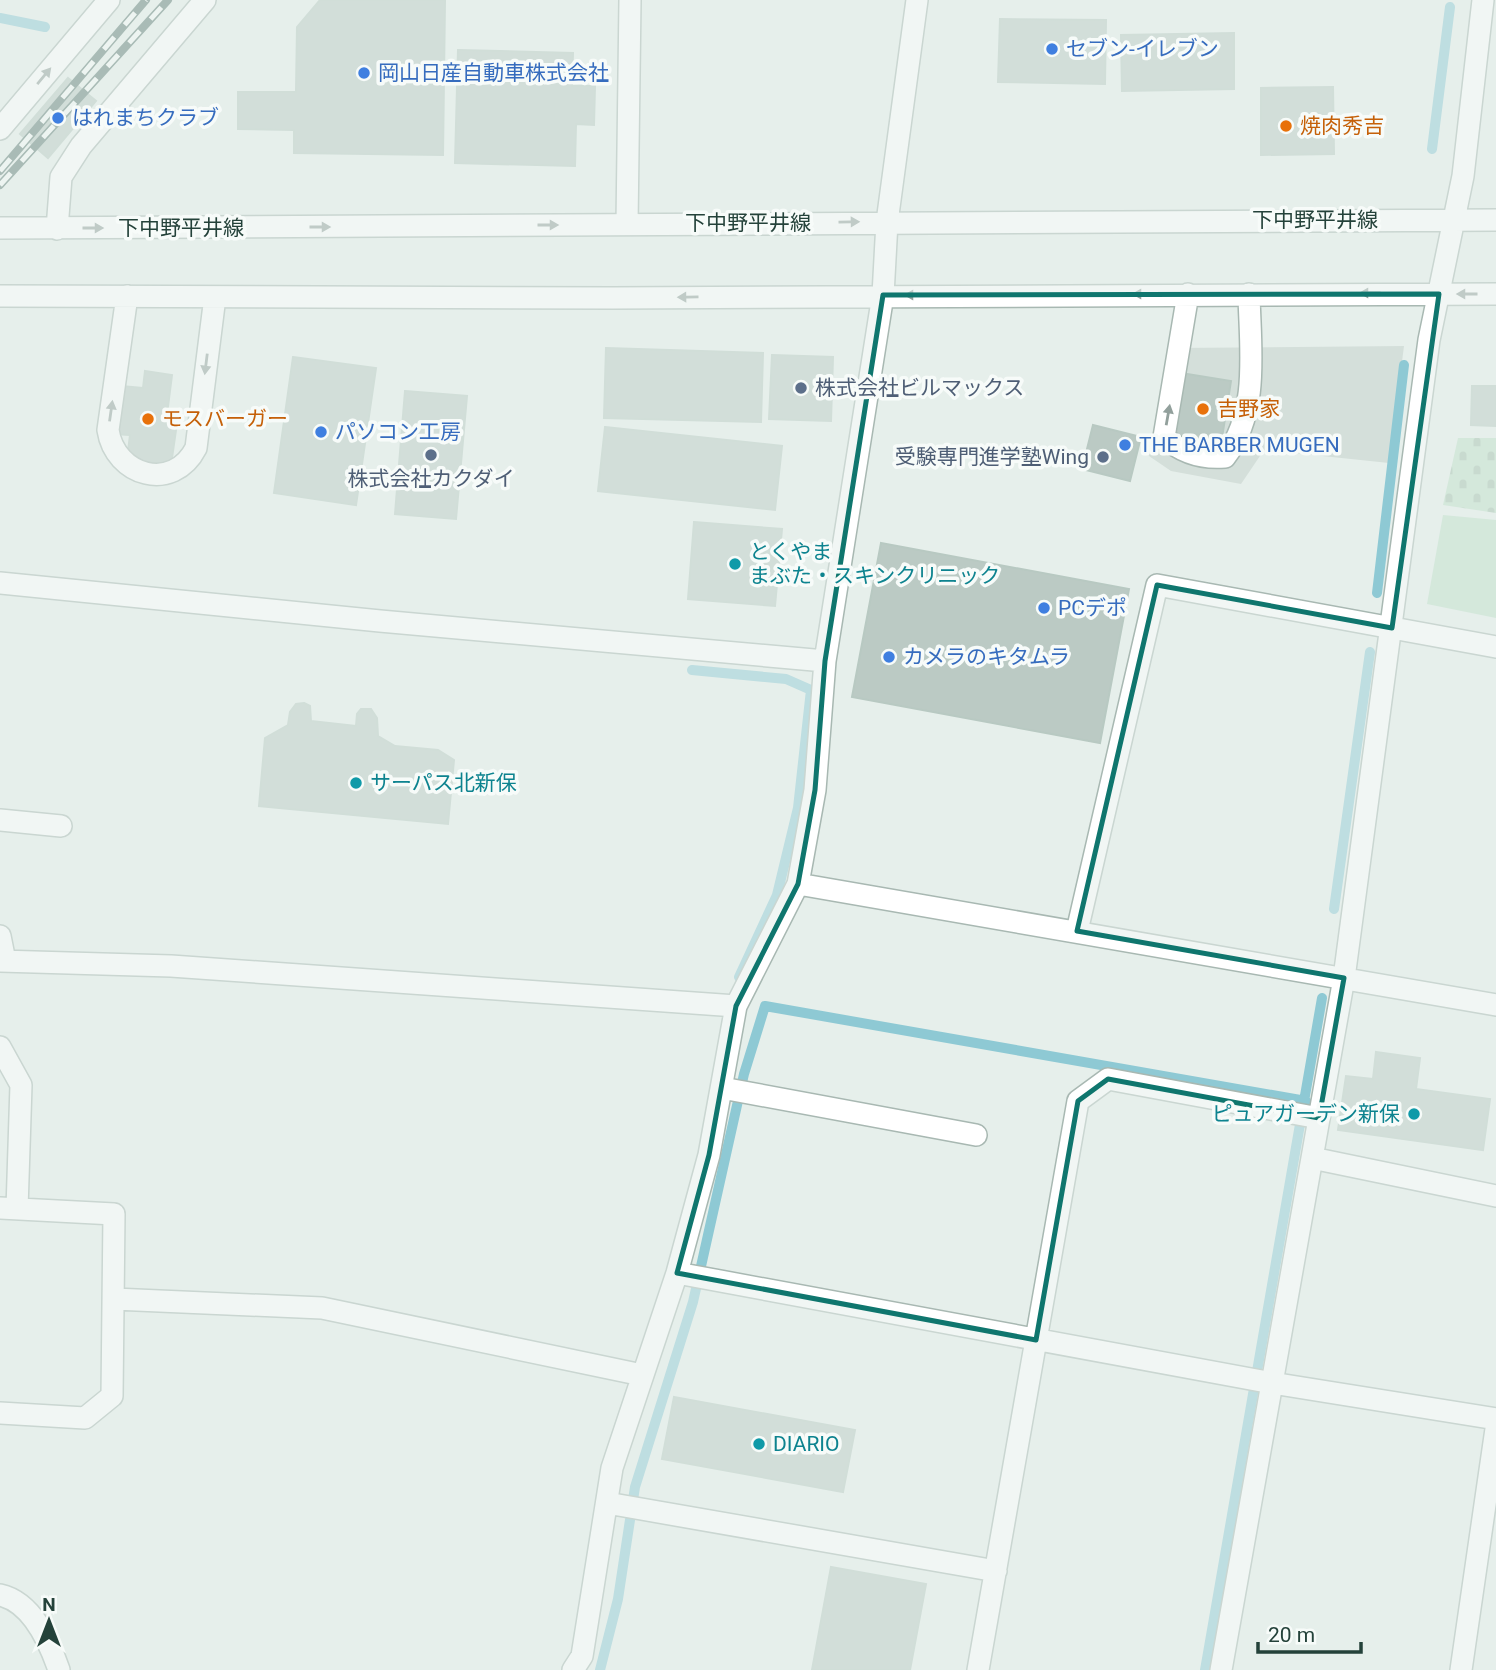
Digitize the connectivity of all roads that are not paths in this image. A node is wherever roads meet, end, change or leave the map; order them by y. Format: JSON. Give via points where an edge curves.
{"nodes":[{"id":1,"x":109,"y":0,"type":"edge"},
{"id":2,"x":205,"y":0,"type":"edge"},
{"id":3,"x":629,"y":0,"type":"edge"},
{"id":4,"x":917,"y":0,"type":"edge"},
{"id":5,"x":1483,"y":0,"type":"edge"},
{"id":6,"x":0,"y":129,"type":"edge"},
{"id":7,"x":1455,"y":220,"type":"junction"},
{"id":8,"x":1496,"y":220,"type":"edge"},
{"id":9,"x":887,"y":222,"type":"junction"},
{"id":10,"x":627,"y":224,"type":"junction"},
{"id":11,"x":0,"y":228,"type":"edge"},
{"id":12,"x":57,"y":229,"type":"junction"},
{"id":13,"x":1188,"y":294,"type":"junction"},
{"id":14,"x":1249,"y":294,"type":"junction"},
{"id":15,"x":1438,"y":294,"type":"junction"},
{"id":16,"x":1496,"y":294,"type":"edge"},
{"id":17,"x":883,"y":295,"type":"junction"},
{"id":18,"x":0,"y":296,"type":"edge"},
{"id":19,"x":127,"y":296,"type":"junction"},
{"id":20,"x":215,"y":296,"type":"junction"},
{"id":21,"x":0,"y":583,"type":"edge"},
{"id":22,"x":1392,"y":628,"type":"junction"},
{"id":23,"x":1496,"y":647,"type":"edge"},
{"id":24,"x":825,"y":661,"type":"junction"},
{"id":25,"x":0,"y":820,"type":"edge"},
{"id":26,"x":61,"y":827,"type":"dead end"},
{"id":27,"x":798,"y":884,"type":"junction"},
{"id":28,"x":1077,"y":931,"type":"junction"},
{"id":29,"x":0,"y":936,"type":"edge"},
{"id":30,"x":2,"y":961,"type":"edge"},
{"id":31,"x":1344,"y":978,"type":"junction"},
{"id":32,"x":736,"y":1006,"type":"junction"},
{"id":33,"x":1496,"y":1006,"type":"edge"},
{"id":34,"x":0,"y":1048,"type":"edge"},
{"id":35,"x":733,"y":1090,"type":"junction"},
{"id":36,"x":1308,"y":1116,"type":"junction"},
{"id":37,"x":976,"y":1135,"type":"dead end"},
{"id":38,"x":1312,"y":1158,"type":"junction"},
{"id":39,"x":1496,"y":1196,"type":"edge"},
{"id":40,"x":9,"y":1208,"type":"edge"},
{"id":41,"x":691,"y":1275,"type":"junction"},
{"id":42,"x":114,"y":1299,"type":"junction"},
{"id":43,"x":1036,"y":1340,"type":"junction"},
{"id":44,"x":642,"y":1375,"type":"junction"},
{"id":45,"x":1261,"y":1381,"type":"junction"},
{"id":46,"x":0,"y":1413,"type":"edge"},
{"id":47,"x":1496,"y":1419,"type":"edge"},
{"id":48,"x":1496,"y":1429,"type":"edge"},
{"id":49,"x":624,"y":1506,"type":"junction"},
{"id":50,"x":996,"y":1571,"type":"junction"},
{"id":51,"x":0,"y":1595,"type":"edge"},
{"id":52,"x":59,"y":1670,"type":"edge"},
{"id":53,"x":573,"y":1670,"type":"edge"},
{"id":54,"x":978,"y":1670,"type":"edge"},
{"id":55,"x":1221,"y":1670,"type":"edge"},
{"id":56,"x":1461,"y":1670,"type":"edge"}],
"edges":[{"from":6,"to":1,"type":"street","one_way":true},
{"from":2,"to":12,"type":"street","via":[[81,146],[61,177]]},
{"from":3,"to":10,"type":"street"},
{"from":4,"to":9,"type":"street"},
{"from":5,"to":7,"type":"street"},
{"from":7,"to":8,"type":"street","name":"下中野平井線"},
{"from":7,"to":9,"type":"street","name":"下中野平井線"},
{"from":7,"to":15,"type":"street"},
{"from":10,"to":9,"type":"street","name":"下中野平井線","one_way":true},
{"from":9,"to":17,"type":"street"},
{"from":12,"to":10,"type":"street","name":"下中野平井線","one_way":true},
{"from":11,"to":12,"type":"street","name":"下中野平井線"},
{"from":13,"to":14,"type":"street"},
{"from":14,"to":13,"type":"street","one_way":true,"via":[[1250,387],[1245,421],[1226,457],[1210,458],[1190,454],[1164,437]]},
{"from":13,"to":17,"type":"street","one_way":true},
{"from":15,"to":14,"type":"street","one_way":true},
{"from":16,"to":15,"type":"street","one_way":true},
{"from":15,"to":22,"type":"street"},
{"from":17,"to":20,"type":"street","one_way":true},
{"from":17,"to":24,"type":"street"},
{"from":18,"to":19,"type":"street"},
{"from":19,"to":20,"type":"street"},
{"from":20,"to":19,"type":"street","one_way":true,"via":[[196,448],[182,467],[154,475],[125,465],[110,446]]},
{"from":21,"to":24,"type":"street"},
{"from":22,"to":23,"type":"street"},
{"from":22,"to":28,"type":"street","via":[[1157,585]]},
{"from":22,"to":31,"type":"street"},
{"from":24,"to":27,"type":"street","via":[[816,790]]},
{"from":25,"to":26,"type":"street"},
{"from":27,"to":28,"type":"street"},
{"from":27,"to":32,"type":"street"},
{"from":28,"to":31,"type":"street"},
{"from":29,"to":30,"type":"street"},
{"from":30,"to":32,"type":"street","via":[[171,966]]},
{"from":31,"to":33,"type":"street"},
{"from":31,"to":36,"type":"street"},
{"from":32,"to":35,"type":"street"},
{"from":34,"to":40,"type":"street","via":[[21,1085]]},
{"from":35,"to":37,"type":"street"},
{"from":35,"to":41,"type":"street","via":[[709,1156]]},
{"from":36,"to":38,"type":"street"},
{"from":36,"to":43,"type":"street","via":[[1108,1079],[1078,1101]]},
{"from":38,"to":39,"type":"street"},
{"from":38,"to":45,"type":"street"},
{"from":40,"to":42,"type":"street","via":[[114,1214]]},
{"from":41,"to":43,"type":"street"},
{"from":41,"to":44,"type":"street"},
{"from":42,"to":44,"type":"street","via":[[322,1308]]},
{"from":42,"to":46,"type":"street","via":[[112,1396],[85,1418]]},
{"from":43,"to":45,"type":"street"},
{"from":43,"to":50,"type":"street"},
{"from":44,"to":49,"type":"street","via":[[612,1468]]},
{"from":45,"to":47,"type":"street"},
{"from":45,"to":55,"type":"street"},
{"from":48,"to":56,"type":"street"},
{"from":49,"to":50,"type":"street"},
{"from":49,"to":53,"type":"street","via":[[582,1656]]},
{"from":50,"to":54,"type":"street"},
{"from":51,"to":52,"type":"street","via":[[15,1598],[48,1638]]}]}
